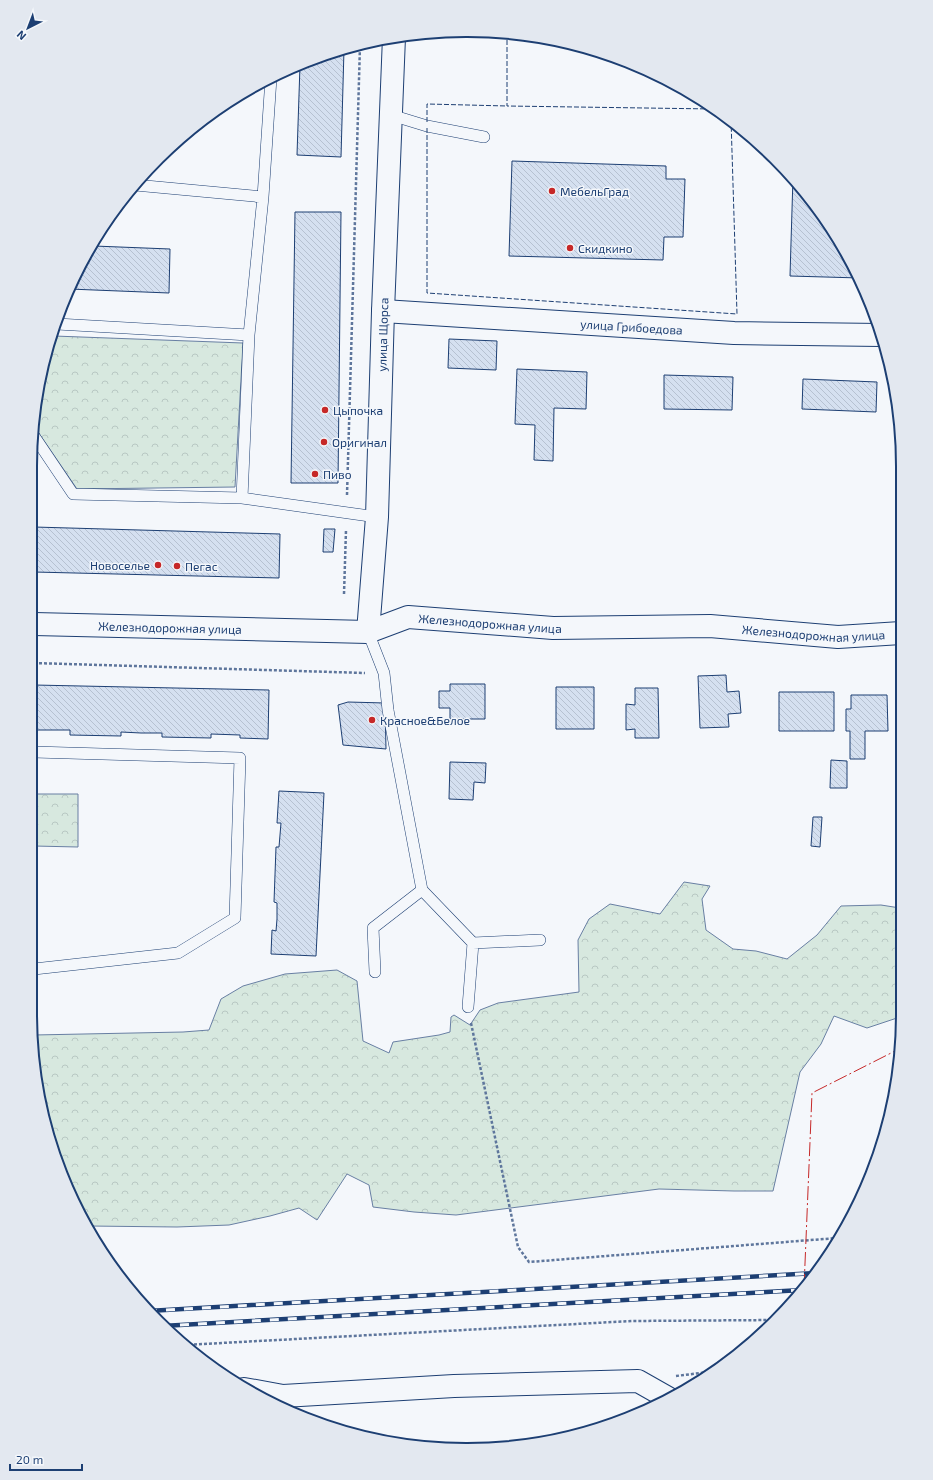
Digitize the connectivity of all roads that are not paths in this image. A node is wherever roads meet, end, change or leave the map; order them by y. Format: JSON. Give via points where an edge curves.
{"nodes":[{"id":1,"x":394,"y":43,"type":"edge"},
{"id":2,"x":271,"y":85,"type":"edge"},
{"id":3,"x":391,"y":115,"type":"junction"},
{"id":4,"x":484,"y":137,"type":"dead end"},
{"id":5,"x":142,"y":186,"type":"edge"},
{"id":6,"x":263,"y":197,"type":"junction"},
{"id":7,"x":383,"y":311,"type":"junction"},
{"id":8,"x":61,"y":324,"type":"edge"},
{"id":9,"x":249,"y":335,"type":"junction"},
{"id":10,"x":875,"y":335,"type":"edge"},
{"id":11,"x":38,"y":442,"type":"edge"},
{"id":12,"x":242,"y":498,"type":"junction"},
{"id":13,"x":377,"y":517,"type":"junction"},
{"id":14,"x":37,"y":624,"type":"edge"},
{"id":15,"x":368,"y":632,"type":"junction"},
{"id":16,"x":896,"y":633,"type":"edge"},
{"id":17,"x":37,"y":752,"type":"edge"},
{"id":18,"x":422,"y":890,"type":"junction"},
{"id":19,"x":540,"y":940,"type":"dead end"},
{"id":20,"x":473,"y":943,"type":"junction"},
{"id":21,"x":37,"y":969,"type":"edge"},
{"id":22,"x":375,"y":972,"type":"dead end"},
{"id":23,"x":468,"y":1007,"type":"road end"},
{"id":24,"x":266,"y":1393,"type":"edge"},
{"id":25,"x":663,"y":1395,"type":"edge"}],
"edges":[{"from":1,"to":3,"type":"street","name":"улица Щорса"},
{"from":2,"to":6,"type":"lane"},
{"from":3,"to":4,"type":"lane","via":[[427,126]]},
{"from":3,"to":7,"type":"street","name":"улица Щорса"},
{"from":5,"to":6,"type":"lane"},
{"from":6,"to":9,"type":"lane"},
{"from":7,"to":10,"type":"street","name":"улица Грибоедова","via":[[734,333]]},
{"from":7,"to":13,"type":"street","name":"улица Щорса"},
{"from":8,"to":9,"type":"lane"},
{"from":9,"to":12,"type":"lane"},
{"from":11,"to":12,"type":"lane","via":[[73,494]]},
{"from":12,"to":13,"type":"lane"},
{"from":13,"to":15,"type":"street","name":"улица Щорса"},
{"from":14,"to":15,"type":"street","name":"Железнодорожная улица"},
{"from":15,"to":16,"type":"street","name":"Железнодорожная улица","via":[[408,617],[553,628],[710,626],[838,637]]},
{"from":15,"to":18,"type":"lane","via":[[384,673],[388,710]]},
{"from":17,"to":21,"type":"lane","via":[[240,758],[235,918],[178,953]]},
{"from":18,"to":20,"type":"lane"},
{"from":18,"to":22,"type":"lane","via":[[373,928]]},
{"from":19,"to":20,"type":"lane"},
{"from":20,"to":23,"type":"lane"},
{"from":24,"to":25,"type":"street","via":[[283,1396],[454,1386],[638,1381]]}]}
